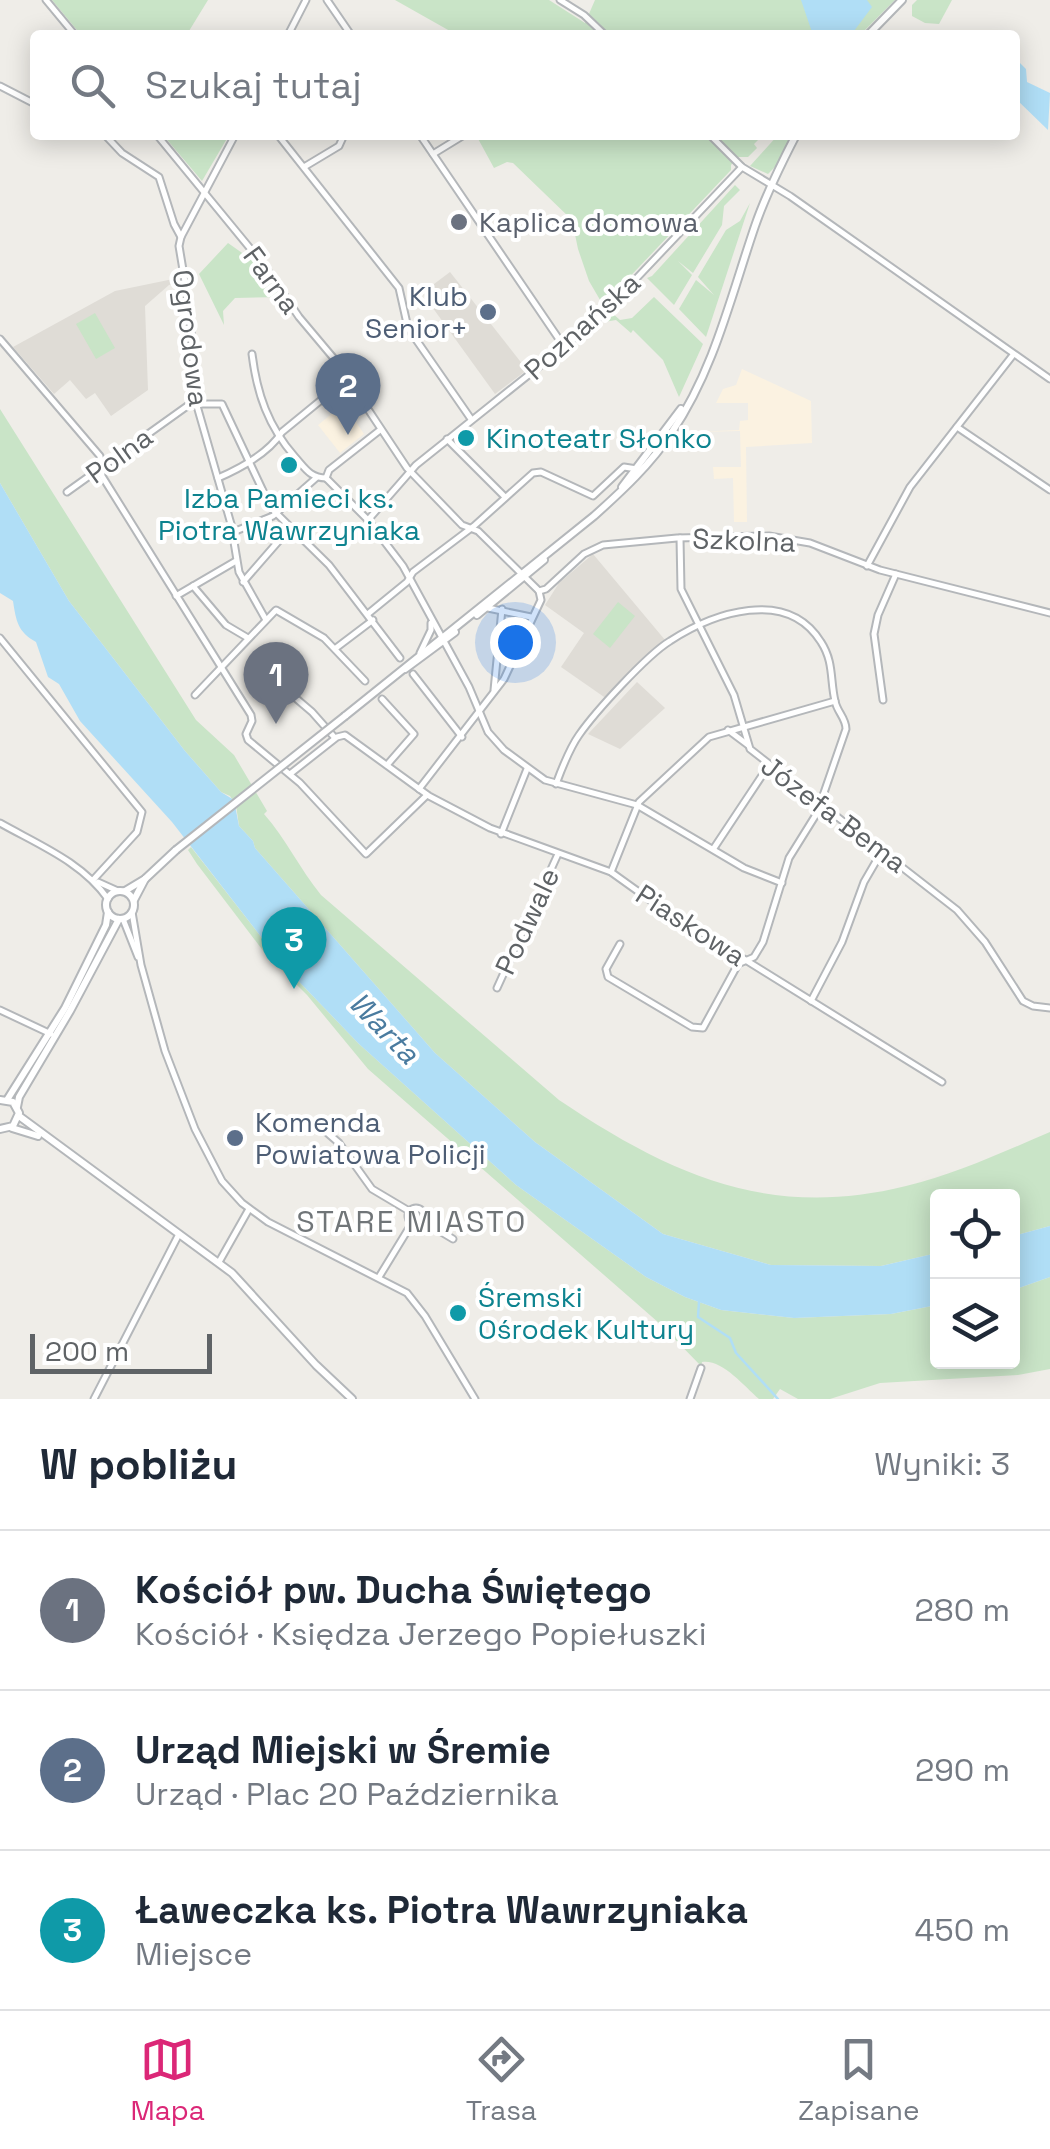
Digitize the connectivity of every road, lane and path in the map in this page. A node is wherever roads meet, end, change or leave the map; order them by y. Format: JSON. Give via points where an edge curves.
{"nodes":[{"id":1,"x":46,"y":0,"type":"edge"},
{"id":2,"x":306,"y":0,"type":"edge"},
{"id":3,"x":328,"y":0,"type":"edge"},
{"id":4,"x":560,"y":0,"type":"edge"},
{"id":5,"x":902,"y":0,"type":"edge"},
{"id":6,"x":71,"y":30,"type":"edge"},
{"id":7,"x":291,"y":30,"type":"edge"},
{"id":8,"x":348,"y":30,"type":"edge"},
{"id":9,"x":599,"y":30,"type":"edge"},
{"id":10,"x":873,"y":30,"type":"edge"},
{"id":11,"x":0,"y":86,"type":"edge"},
{"id":12,"x":30,"y":101,"type":"edge"},
{"id":13,"x":110,"y":140,"type":"edge"},
{"id":14,"x":161,"y":140,"type":"edge"},
{"id":15,"x":233,"y":140,"type":"edge"},
{"id":16,"x":282,"y":140,"type":"edge"},
{"id":17,"x":342,"y":140,"type":"edge"},
{"id":18,"x":423,"y":140,"type":"edge"},
{"id":19,"x":456,"y":140,"type":"edge"},
{"id":20,"x":715,"y":140,"type":"edge"},
{"id":21,"x":794,"y":140,"type":"edge"},
{"id":22,"x":433,"y":154,"type":"junction"},
{"id":23,"x":304,"y":167,"type":"junction"},
{"id":24,"x":742,"y":167,"type":"junction"},
{"id":25,"x":772,"y":185,"type":"junction"},
{"id":26,"x":204,"y":192,"type":"junction"},
{"id":27,"x":181,"y":236,"type":"junction"},
{"id":28,"x":0,"y":339,"type":"edge"},
{"id":29,"x":565,"y":348,"type":"junction"},
{"id":30,"x":252,"y":354,"type":"dead end"},
{"id":31,"x":1014,"y":354,"type":"junction"},
{"id":32,"x":348,"y":378,"type":"junction"},
{"id":33,"x":1050,"y":380,"type":"edge"},
{"id":34,"x":696,"y":388,"type":"junction"},
{"id":35,"x":196,"y":402,"type":"junction"},
{"id":36,"x":472,"y":420,"type":"junction"},
{"id":37,"x":957,"y":427,"type":"junction"},
{"id":38,"x":380,"y":430,"type":"junction"},
{"id":39,"x":278,"y":438,"type":"junction"},
{"id":40,"x":447,"y":439,"type":"junction"},
{"id":41,"x":248,"y":463,"type":"junction"},
{"id":42,"x":102,"y":468,"type":"junction"},
{"id":43,"x":637,"y":470,"type":"junction"},
{"id":44,"x":410,"y":472,"type":"junction"},
{"id":45,"x":218,"y":478,"type":"junction"},
{"id":46,"x":316,"y":478,"type":"junction"},
{"id":47,"x":326,"y":478,"type":"junction"},
{"id":48,"x":1050,"y":490,"type":"edge"},
{"id":49,"x":67,"y":492,"type":"dead end"},
{"id":50,"x":506,"y":497,"type":"junction"},
{"id":51,"x":608,"y":504,"type":"junction"},
{"id":52,"x":275,"y":514,"type":"junction"},
{"id":53,"x":368,"y":520,"type":"junction"},
{"id":54,"x":290,"y":528,"type":"junction"},
{"id":55,"x":470,"y":528,"type":"junction"},
{"id":56,"x":232,"y":532,"type":"junction"},
{"id":57,"x":680,"y":538,"type":"junction"},
{"id":58,"x":236,"y":560,"type":"junction"},
{"id":59,"x":867,"y":566,"type":"junction"},
{"id":60,"x":896,"y":574,"type":"junction"},
{"id":61,"x":521,"y":576,"type":"junction"},
{"id":62,"x":410,"y":579,"type":"junction"},
{"id":63,"x":242,"y":583,"type":"junction"},
{"id":64,"x":193,"y":586,"type":"junction"},
{"id":65,"x":539,"y":591,"type":"junction"},
{"id":66,"x":176,"y":596,"type":"junction"},
{"id":67,"x":485,"y":608,"type":"junction"},
{"id":68,"x":502,"y":609,"type":"junction"},
{"id":69,"x":1050,"y":613,"type":"edge"},
{"id":70,"x":368,"y":614,"type":"junction"},
{"id":71,"x":532,"y":617,"type":"junction"},
{"id":72,"x":266,"y":620,"type":"junction"},
{"id":73,"x":373,"y":620,"type":"junction"},
{"id":74,"x":431,"y":620,"type":"junction"},
{"id":75,"x":699,"y":626,"type":"junction"},
{"id":76,"x":0,"y":638,"type":"edge"},
{"id":77,"x":249,"y":639,"type":"junction"},
{"id":78,"x":442,"y":639,"type":"junction"},
{"id":79,"x":336,"y":648,"type":"junction"},
{"id":80,"x":420,"y":653,"type":"junction"},
{"id":81,"x":400,"y":658,"type":"dead end"},
{"id":82,"x":220,"y":670,"type":"junction"},
{"id":83,"x":400,"y":671,"type":"junction"},
{"id":84,"x":412,"y":674,"type":"dead end"},
{"id":85,"x":365,"y":681,"type":"dead end"},
{"id":86,"x":278,"y":684,"type":"dead end"},
{"id":87,"x":195,"y":694,"type":"dead end"},
{"id":88,"x":494,"y":694,"type":"junction"},
{"id":89,"x":382,"y":699,"type":"dead end"},
{"id":90,"x":883,"y":700,"type":"dead end"},
{"id":91,"x":835,"y":701,"type":"junction"},
{"id":92,"x":479,"y":714,"type":"junction"},
{"id":93,"x":744,"y":726,"type":"junction"},
{"id":94,"x":728,"y":730,"type":"junction"},
{"id":95,"x":462,"y":737,"type":"junction"},
{"id":96,"x":335,"y":738,"type":"junction"},
{"id":97,"x":748,"y":744,"type":"junction"},
{"id":98,"x":385,"y":764,"type":"junction"},
{"id":99,"x":769,"y":765,"type":"junction"},
{"id":100,"x":527,"y":769,"type":"junction"},
{"id":101,"x":290,"y":774,"type":"junction"},
{"id":102,"x":556,"y":784,"type":"junction"},
{"id":103,"x":419,"y":789,"type":"junction"},
{"id":104,"x":427,"y":795,"type":"junction"},
{"id":105,"x":637,"y":805,"type":"junction"},
{"id":106,"x":820,"y":806,"type":"junction"},
{"id":107,"x":0,"y":823,"type":"edge"},
{"id":108,"x":501,"y":834,"type":"junction"},
{"id":109,"x":714,"y":848,"type":"junction"},
{"id":110,"x":882,"y":851,"type":"junction"},
{"id":111,"x":558,"y":854,"type":"junction"},
{"id":112,"x":611,"y":872,"type":"junction"},
{"id":113,"x":145,"y":879,"type":"junction"},
{"id":114,"x":96,"y":880,"type":"junction"},
{"id":115,"x":782,"y":884,"type":"junction"},
{"id":116,"x":121,"y":892,"type":"junction"},
{"id":117,"x":108,"y":898,"type":"junction"},
{"id":118,"x":134,"y":901,"type":"junction"},
{"id":119,"x":108,"y":912,"type":"junction"},
{"id":120,"x":132,"y":912,"type":"junction"},
{"id":121,"x":121,"y":919,"type":"junction"},
{"id":122,"x":130,"y":936,"type":"junction"},
{"id":123,"x":106,"y":941,"type":"junction"},
{"id":124,"x":620,"y":944,"type":"dead end"},
{"id":125,"x":746,"y":960,"type":"junction"},
{"id":126,"x":141,"y":964,"type":"junction"},
{"id":127,"x":496,"y":988,"type":"dead end"},
{"id":128,"x":811,"y":1000,"type":"junction"},
{"id":129,"x":1050,"y":1008,"type":"edge"},
{"id":130,"x":0,"y":1010,"type":"edge"},
{"id":131,"x":52,"y":1036,"type":"junction"},
{"id":132,"x":942,"y":1082,"type":"dead end"},
{"id":133,"x":4,"y":1100,"type":"edge"},
{"id":134,"x":17,"y":1107,"type":"junction"},
{"id":135,"x":19,"y":1116,"type":"junction"},
{"id":136,"x":316,"y":1122,"type":"dead end"},
{"id":137,"x":4,"y":1130,"type":"edge"},
{"id":138,"x":53,"y":1142,"type":"junction"},
{"id":139,"x":248,"y":1209,"type":"junction"},
{"id":140,"x":409,"y":1211,"type":"junction"},
{"id":141,"x":423,"y":1221,"type":"junction"},
{"id":142,"x":412,"y":1223,"type":"junction"},
{"id":143,"x":179,"y":1234,"type":"junction"},
{"id":144,"x":453,"y":1239,"type":"dead end"},
{"id":145,"x":219,"y":1262,"type":"junction"},
{"id":146,"x":379,"y":1277,"type":"junction"},
{"id":147,"x":702,"y":1368,"type":"dead end"},
{"id":148,"x":94,"y":1399,"type":"edge"},
{"id":149,"x":352,"y":1399,"type":"edge"},
{"id":150,"x":475,"y":1399,"type":"edge"},
{"id":151,"x":690,"y":1399,"type":"edge"}],
"edges":[{"from":1,"to":6,"type":"street"},
{"from":2,"to":7,"type":"street"},
{"from":3,"to":8,"type":"street"},
{"from":4,"to":9,"type":"street"},
{"from":5,"to":10,"type":"street"},
{"from":11,"to":12,"type":"street"},
{"from":13,"to":27,"type":"street","name":"Ogrodowa","via":[[159,178]]},
{"from":14,"to":26,"type":"street","name":"Farna"},
{"from":15,"to":26,"type":"street"},
{"from":16,"to":23,"type":"street"},
{"from":17,"to":23,"type":"street"},
{"from":18,"to":22,"type":"street"},
{"from":19,"to":22,"type":"street"},
{"from":20,"to":24,"type":"street"},
{"from":21,"to":25,"type":"street"},
{"from":22,"to":29,"type":"street"},
{"from":23,"to":36,"type":"street","via":[[398,288],[406,326]]},
{"from":24,"to":25,"type":"street"},
{"from":24,"to":29,"type":"street","name":"Poznańska"},
{"from":25,"to":31,"type":"street"},
{"from":25,"to":34,"type":"street"},
{"from":26,"to":27,"type":"street"},
{"from":26,"to":32,"type":"street","name":"Farna"},
{"from":27,"to":35,"type":"street","name":"Ogrodowa"},
{"from":28,"to":42,"type":"street","via":[[98,454]]},
{"from":29,"to":36,"type":"street","name":"Poznańska"},
{"from":30,"to":39,"type":"street","via":[[261,400]]},
{"from":31,"to":33,"type":"street"},
{"from":31,"to":37,"type":"street"},
{"from":32,"to":38,"type":"street","name":"Farna"},
{"from":32,"to":39,"type":"street"},
{"from":34,"to":43,"type":"street"},
{"from":34,"to":51,"type":"street","via":[[660,449]]},
{"from":35,"to":41,"type":"street","via":[[226,407]]},
{"from":35,"to":42,"type":"street","name":"Polna"},
{"from":35,"to":45,"type":"street","name":"Ogrodowa"},
{"from":36,"to":40,"type":"street","name":"Poznańska"},
{"from":37,"to":48,"type":"street"},
{"from":37,"to":59,"type":"street","via":[[907,492]]},
{"from":38,"to":44,"type":"street","name":"Farna"},
{"from":38,"to":47,"type":"street"},
{"from":39,"to":41,"type":"street"},
{"from":39,"to":46,"type":"street"},
{"from":40,"to":44,"type":"street","name":"Poznańska"},
{"from":40,"to":50,"type":"street"},
{"from":41,"to":45,"type":"street"},
{"from":41,"to":52,"type":"street"},
{"from":42,"to":49,"type":"street","name":"Polna"},
{"from":42,"to":66,"type":"street"},
{"from":43,"to":50,"type":"street","via":[[624,467],[593,496],[536,472]]},
{"from":43,"to":51,"type":"street"},
{"from":44,"to":53,"type":"street","name":"Poznańska"},
{"from":44,"to":55,"type":"street","name":"Farna"},
{"from":45,"to":56,"type":"street","name":"Ogrodowa"},
{"from":46,"to":47,"type":"street"},
{"from":46,"to":52,"type":"street"},
{"from":47,"to":53,"type":"street"},
{"from":50,"to":55,"type":"street"},
{"from":51,"to":61,"type":"street"},
{"from":52,"to":54,"type":"street"},
{"from":52,"to":56,"type":"street"},
{"from":53,"to":62,"type":"street"},
{"from":54,"to":63,"type":"street"},
{"from":54,"to":70,"type":"street"},
{"from":55,"to":61,"type":"street"},
{"from":55,"to":62,"type":"street"},
{"from":56,"to":58,"type":"street","name":"Ogrodowa"},
{"from":57,"to":59,"type":"street","name":"Szkolna","via":[[791,538]]},
{"from":57,"to":65,"type":"street","name":"Szkolna","via":[[594,548]]},
{"from":57,"to":75,"type":"street","name":"Józefa Bema","via":[[681,589]]},
{"from":58,"to":63,"type":"street","name":"Ogrodowa"},
{"from":58,"to":64,"type":"street"},
{"from":59,"to":60,"type":"street","name":"Szkolna"},
{"from":60,"to":69,"type":"street","name":"Szkolna"},
{"from":60,"to":90,"type":"street","via":[[874,634]]},
{"from":61,"to":65,"type":"street"},
{"from":61,"to":67,"type":"street"},
{"from":61,"to":78,"type":"street"},
{"from":62,"to":70,"type":"street"},
{"from":62,"to":74,"type":"street"},
{"from":63,"to":72,"type":"street","name":"Ogrodowa"},
{"from":64,"to":66,"type":"street"},
{"from":64,"to":77,"type":"street","via":[[226,625]]},
{"from":65,"to":71,"type":"street"},
{"from":66,"to":82,"type":"street"},
{"from":67,"to":68,"type":"street"},
{"from":67,"to":78,"type":"street"},
{"from":68,"to":71,"type":"street"},
{"from":68,"to":88,"type":"street"},
{"from":70,"to":73,"type":"street"},
{"from":71,"to":88,"type":"street"},
{"from":72,"to":77,"type":"street"},
{"from":72,"to":79,"type":"street","via":[[276,610]]},
{"from":73,"to":79,"type":"street"},
{"from":73,"to":81,"type":"street"},
{"from":74,"to":78,"type":"street"},
{"from":74,"to":80,"type":"street"},
{"from":75,"to":91,"type":"street","via":[[756,608],[795,617],[829,656]]},
{"from":75,"to":93,"type":"street","name":"Józefa Bema"},
{"from":75,"to":102,"type":"street","via":[[670,640],[636,672],[580,734]]},
{"from":76,"to":114,"type":"street","via":[[142,812],[137,832]]},
{"from":77,"to":82,"type":"street"},
{"from":78,"to":80,"type":"street"},
{"from":78,"to":83,"type":"street"},
{"from":78,"to":92,"type":"street"},
{"from":79,"to":85,"type":"street"},
{"from":80,"to":83,"type":"street"},
{"from":82,"to":87,"type":"street"},
{"from":82,"to":101,"type":"street","via":[[252,721],[246,738]]},
{"from":83,"to":113,"type":"street","bridge":true},
{"from":84,"to":95,"type":"street"},
{"from":86,"to":96,"type":"street"},
{"from":88,"to":92,"type":"street"},
{"from":89,"to":98,"type":"street","via":[[414,734]]},
{"from":91,"to":93,"type":"street"},
{"from":91,"to":106,"type":"street","via":[[846,729]]},
{"from":92,"to":95,"type":"street"},
{"from":92,"to":100,"type":"street","via":[[495,741]]},
{"from":93,"to":94,"type":"street"},
{"from":93,"to":97,"type":"street","name":"Józefa Bema"},
{"from":94,"to":97,"type":"street"},
{"from":94,"to":105,"type":"street","via":[[709,736]]},
{"from":95,"to":103,"type":"street"},
{"from":96,"to":98,"type":"street","name":"Piaskowa","via":[[345,735]]},
{"from":96,"to":101,"type":"street"},
{"from":97,"to":99,"type":"street","name":"Józefa Bema"},
{"from":98,"to":103,"type":"street","name":"Piaskowa"},
{"from":99,"to":106,"type":"street","name":"Józefa Bema"},
{"from":99,"to":109,"type":"street"},
{"from":100,"to":102,"type":"street"},
{"from":100,"to":108,"type":"street"},
{"from":101,"to":104,"type":"street","via":[[366,854]]},
{"from":102,"to":105,"type":"street"},
{"from":103,"to":104,"type":"street","name":"Piaskowa"},
{"from":104,"to":108,"type":"street","name":"Piaskowa"},
{"from":105,"to":109,"type":"street"},
{"from":105,"to":112,"type":"street"},
{"from":106,"to":110,"type":"street","name":"Józefa Bema"},
{"from":106,"to":115,"type":"street"},
{"from":107,"to":114,"type":"street"},
{"from":108,"to":111,"type":"street","name":"Piaskowa"},
{"from":109,"to":115,"type":"street"},
{"from":110,"to":128,"type":"street"},
{"from":110,"to":129,"type":"street","name":"Józefa Bema","via":[[967,920],[1026,1004]]},
{"from":111,"to":112,"type":"street","name":"Piaskowa"},
{"from":111,"to":127,"type":"street","name":"Podwale"},
{"from":112,"to":125,"type":"street","name":"Piaskowa"},
{"from":113,"to":116,"type":"street"},
{"from":113,"to":118,"type":"street"},
{"from":114,"to":116,"type":"street"},
{"from":114,"to":117,"type":"street"},
{"from":115,"to":125,"type":"street","via":[[766,934]]},
{"from":116,"to":117,"type":"street"},
{"from":116,"to":118,"type":"street"},
{"from":117,"to":119,"type":"street"},
{"from":118,"to":120,"type":"street"},
{"from":119,"to":121,"type":"street"},
{"from":119,"to":131,"type":"street"},
{"from":120,"to":121,"type":"street"},
{"from":120,"to":126,"type":"street"},
{"from":121,"to":122,"type":"street"},
{"from":121,"to":123,"type":"street"},
{"from":122,"to":123,"type":"street","via":[[118,933]]},
{"from":122,"to":126,"type":"street"},
{"from":123,"to":131,"type":"street"},
{"from":124,"to":125,"type":"street","via":[[606,975],[698,1029]]},
{"from":125,"to":128,"type":"street","name":"Piaskowa"},
{"from":126,"to":139,"type":"street","via":[[196,1129],[219,1176]]},
{"from":128,"to":132,"type":"street","name":"Piaskowa"},
{"from":130,"to":131,"type":"street"},
{"from":131,"to":133,"type":"street"},
{"from":131,"to":134,"type":"street"},
{"from":133,"to":134,"type":"street"},
{"from":134,"to":135,"type":"street"},
{"from":135,"to":137,"type":"street"},
{"from":135,"to":138,"type":"street"},
{"from":136,"to":140,"type":"street","via":[[372,1189]]},
{"from":137,"to":138,"type":"street"},
{"from":138,"to":143,"type":"street"},
{"from":139,"to":145,"type":"street"},
{"from":139,"to":146,"type":"street"},
{"from":140,"to":141,"type":"street","via":[[422,1210]]},
{"from":140,"to":142,"type":"street"},
{"from":141,"to":142,"type":"street"},
{"from":141,"to":144,"type":"street"},
{"from":142,"to":146,"type":"street"},
{"from":143,"to":145,"type":"street"},
{"from":143,"to":148,"type":"street"},
{"from":145,"to":149,"type":"street"},
{"from":146,"to":150,"type":"street","via":[[417,1304]]},
{"from":147,"to":151,"type":"street"}]}
